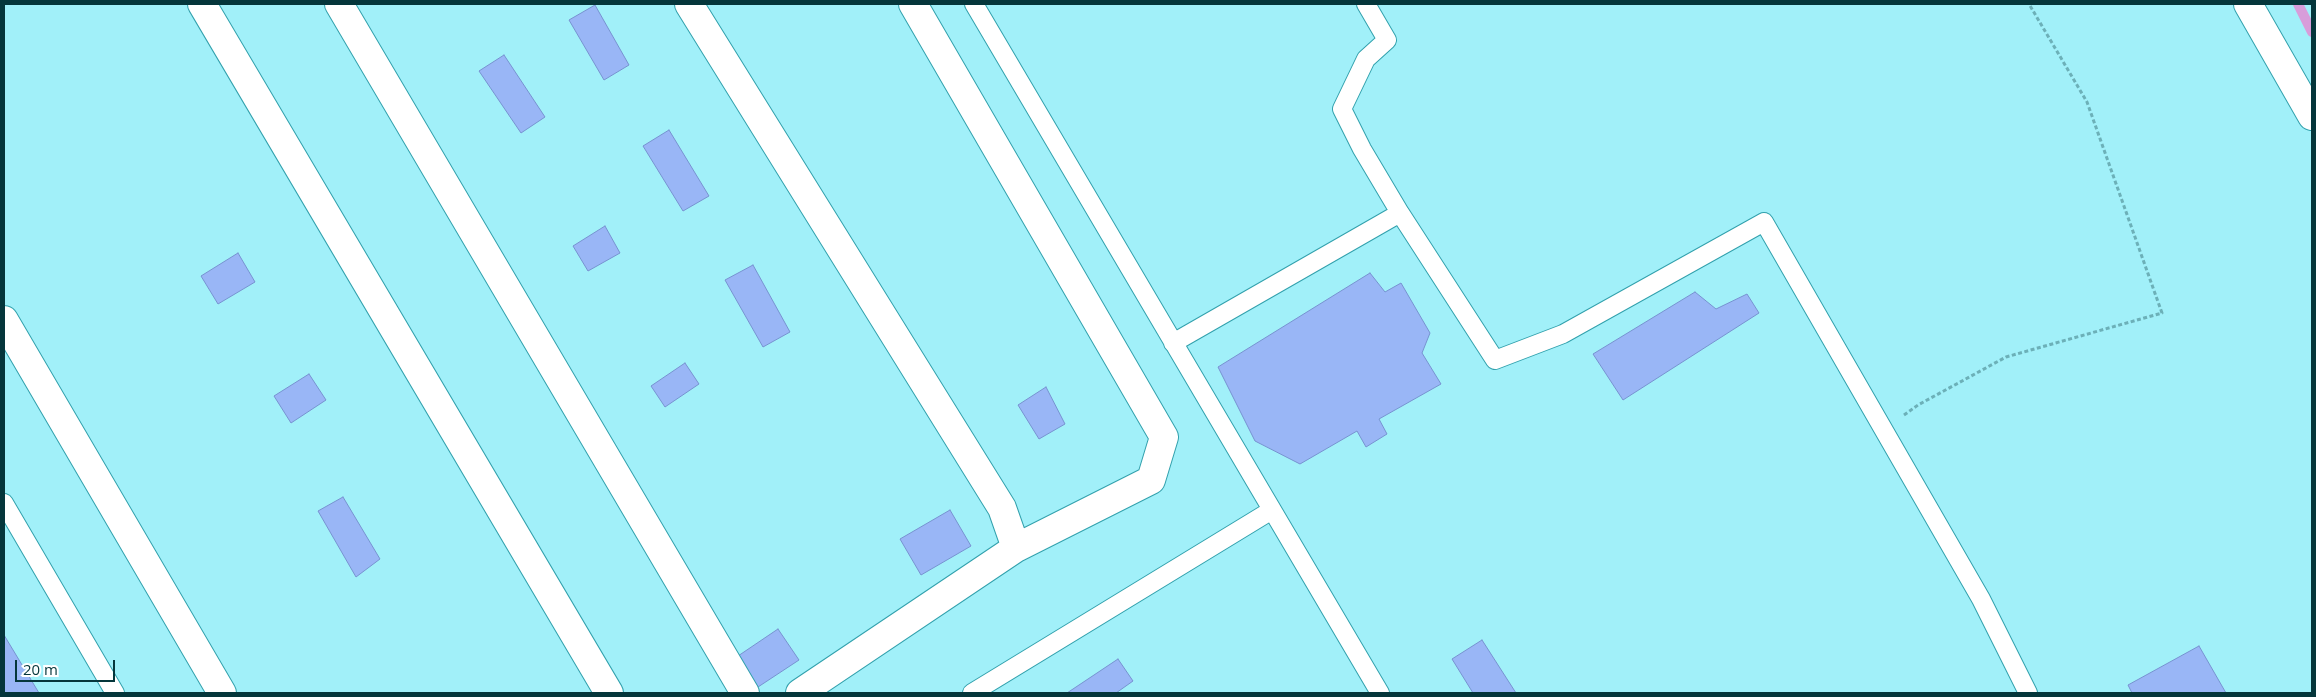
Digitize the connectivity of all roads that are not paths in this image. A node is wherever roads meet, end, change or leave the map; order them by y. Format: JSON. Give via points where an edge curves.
{"nodes":[{"id":1,"x":202,"y":4,"type":"edge"},
{"id":2,"x":339,"y":4,"type":"edge"},
{"id":3,"x":689,"y":4,"type":"edge"},
{"id":4,"x":913,"y":4,"type":"edge"},
{"id":5,"x":974,"y":4,"type":"edge"},
{"id":6,"x":1366,"y":4,"type":"edge"},
{"id":7,"x":2248,"y":4,"type":"edge"},
{"id":8,"x":2312,"y":116,"type":"edge"},
{"id":9,"x":1400,"y":213,"type":"junction"},
{"id":10,"x":4,"y":320,"type":"edge"},
{"id":11,"x":1173,"y":343,"type":"junction"},
{"id":12,"x":4,"y":503,"type":"edge"},
{"id":13,"x":1272,"y":510,"type":"junction"},
{"id":14,"x":1016,"y":548,"type":"junction"},
{"id":15,"x":2024,"y":692,"type":"edge"},
{"id":16,"x":115,"y":693,"type":"edge"},
{"id":17,"x":222,"y":693,"type":"edge"},
{"id":18,"x":610,"y":693,"type":"edge"},
{"id":19,"x":745,"y":693,"type":"edge"},
{"id":20,"x":800,"y":693,"type":"edge"},
{"id":21,"x":972,"y":693,"type":"edge"},
{"id":22,"x":1380,"y":693,"type":"edge"}],
"edges":[{"from":1,"to":18,"type":"street"},
{"from":2,"to":19,"type":"street"},
{"from":3,"to":14,"type":"street","via":[[1002,508]]},
{"from":4,"to":14,"type":"street","via":[[1164,437],[1151,480]]},
{"from":5,"to":11,"type":"lane"},
{"from":6,"to":9,"type":"lane","via":[[1387,40],[1366,59],[1342,109]]},
{"from":7,"to":8,"type":"street"},
{"from":9,"to":11,"type":"lane"},
{"from":9,"to":15,"type":"lane","via":[[1495,360],[1563,334],[1764,222],[1981,599]]},
{"from":10,"to":17,"type":"street"},
{"from":11,"to":13,"type":"lane"},
{"from":12,"to":16,"type":"lane"},
{"from":13,"to":21,"type":"lane"},
{"from":13,"to":22,"type":"lane"},
{"from":14,"to":20,"type":"street"}]}
